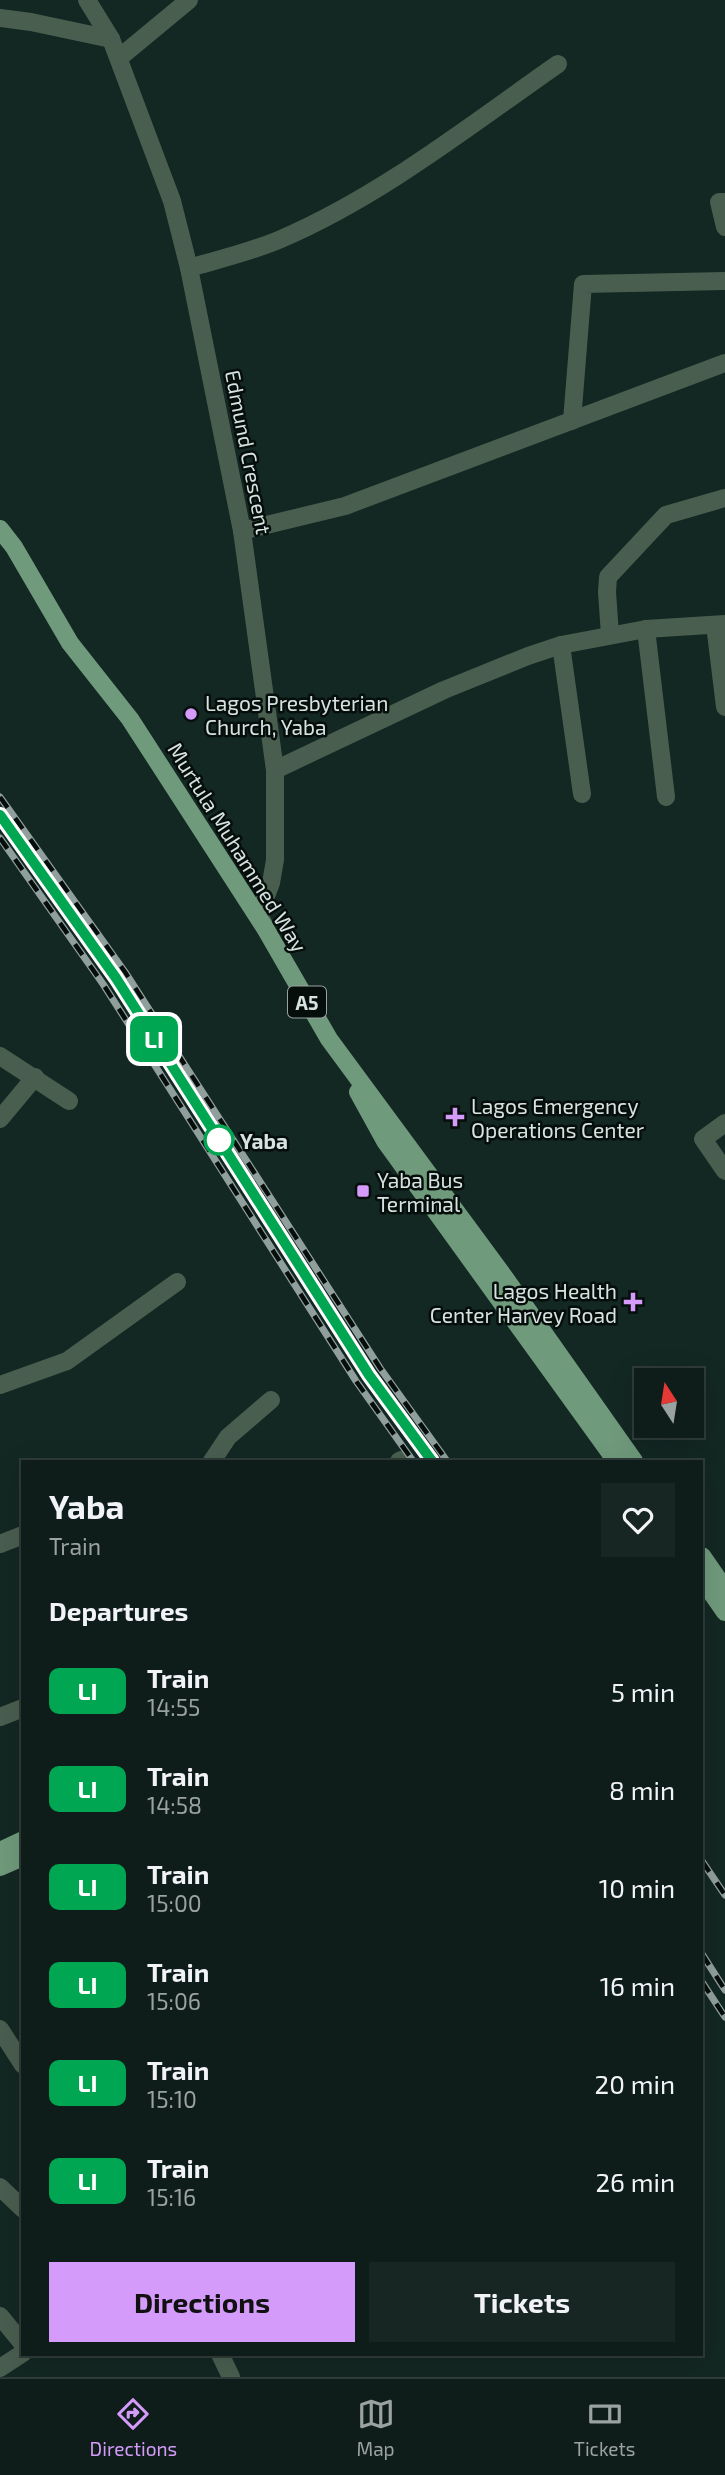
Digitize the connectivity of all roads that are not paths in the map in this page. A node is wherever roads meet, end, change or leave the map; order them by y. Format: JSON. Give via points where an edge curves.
{"nodes":[{"id":1,"x":87,"y":0,"type":"edge"},
{"id":2,"x":189,"y":0,"type":"edge"},
{"id":3,"x":0,"y":18,"type":"edge"},
{"id":4,"x":111,"y":39,"type":"junction"},
{"id":5,"x":119,"y":58,"type":"junction"},
{"id":6,"x":558,"y":64,"type":"dead end"},
{"id":7,"x":725,"y":202,"type":"edge"},
{"id":8,"x":725,"y":227,"type":"edge"},
{"id":9,"x":189,"y":268,"type":"junction"},
{"id":10,"x":725,"y":281,"type":"edge"},
{"id":11,"x":725,"y":363,"type":"edge"},
{"id":12,"x":572,"y":421,"type":"junction"},
{"id":13,"x":725,"y":498,"type":"edge"},
{"id":14,"x":0,"y":530,"type":"edge"},
{"id":15,"x":242,"y":531,"type":"junction"},
{"id":16,"x":720,"y":625,"type":"edge"},
{"id":17,"x":646,"y":629,"type":"junction"},
{"id":18,"x":610,"y":635,"type":"junction"},
{"id":19,"x":561,"y":645,"type":"junction"},
{"id":20,"x":725,"y":706,"type":"edge"},
{"id":21,"x":275,"y":770,"type":"junction"},
{"id":22,"x":582,"y":794,"type":"dead end"},
{"id":23,"x":666,"y":797,"type":"dead end"},
{"id":24,"x":265,"y":928,"type":"junction"},
{"id":25,"x":329,"y":1040,"type":"junction"},
{"id":26,"x":0,"y":1056,"type":"edge"},
{"id":27,"x":34,"y":1077,"type":"junction"},
{"id":28,"x":69,"y":1101,"type":"dead end"},
{"id":29,"x":0,"y":1119,"type":"edge"},
{"id":30,"x":725,"y":1123,"type":"edge"},
{"id":31,"x":725,"y":1171,"type":"edge"},
{"id":32,"x":177,"y":1282,"type":"dead end"},
{"id":33,"x":0,"y":1385,"type":"edge"},
{"id":34,"x":271,"y":1400,"type":"dead end"},
{"id":35,"x":608,"y":1457,"type":"edge"},
{"id":36,"x":213,"y":1460,"type":"edge"},
{"id":37,"x":633,"y":1460,"type":"edge"},
{"id":38,"x":21,"y":1536,"type":"edge"},
{"id":39,"x":0,"y":1544,"type":"edge"},
{"id":40,"x":703,"y":1557,"type":"edge"},
{"id":41,"x":703,"y":1581,"type":"edge"},
{"id":42,"x":725,"y":1589,"type":"edge"},
{"id":43,"x":725,"y":1612,"type":"edge"},
{"id":44,"x":21,"y":1709,"type":"edge"},
{"id":45,"x":0,"y":1717,"type":"edge"},
{"id":46,"x":21,"y":1841,"type":"edge"},
{"id":47,"x":0,"y":1851,"type":"edge"},
{"id":48,"x":21,"y":1858,"type":"edge"},
{"id":49,"x":0,"y":1867,"type":"edge"},
{"id":50,"x":0,"y":2029,"type":"edge"},
{"id":51,"x":21,"y":2062,"type":"edge"},
{"id":52,"x":0,"y":2187,"type":"edge"},
{"id":53,"x":21,"y":2207,"type":"edge"},
{"id":54,"x":0,"y":2316,"type":"edge"},
{"id":55,"x":21,"y":2342,"type":"edge"},
{"id":56,"x":21,"y":2355,"type":"edge"},
{"id":57,"x":221,"y":2356,"type":"edge"},
{"id":58,"x":0,"y":2368,"type":"edge"},
{"id":59,"x":232,"y":2377,"type":"edge"}],
"edges":[{"from":1,"to":4,"type":"street","name":"Edmund Crescent"},
{"from":2,"to":5,"type":"street"},
{"from":3,"to":4,"type":"street"},
{"from":4,"to":5,"type":"street","name":"Edmund Crescent"},
{"from":5,"to":9,"type":"street","name":"Edmund Crescent","via":[[172,201]]},
{"from":6,"to":9,"type":"street","via":[[401,172],[317,223],[266,245]]},
{"from":7,"to":8,"type":"street","via":[[719,202]]},
{"from":9,"to":15,"type":"street","name":"Edmund Crescent"},
{"from":10,"to":12,"type":"street","via":[[583,284]]},
{"from":11,"to":12,"type":"street"},
{"from":12,"to":15,"type":"street","via":[[345,506]]},
{"from":13,"to":18,"type":"street","via":[[666,515],[608,577]]},
{"from":14,"to":24,"type":"main road","name":"Murtula Muhammed Way","number":"A5","via":[[70,643],[130,719]]},
{"from":15,"to":21,"type":"street","name":"Edmund Crescent"},
{"from":16,"to":17,"type":"street"},
{"from":16,"to":20,"type":"street"},
{"from":17,"to":18,"type":"street"},
{"from":17,"to":23,"type":"street"},
{"from":18,"to":19,"type":"street"},
{"from":19,"to":21,"type":"street","via":[[489,670]]},
{"from":19,"to":22,"type":"street"},
{"from":21,"to":24,"type":"street","name":"Edmund Crescent","via":[[275,860],[259,914]]},
{"from":24,"to":25,"type":"main road","name":"Murtula Muhammed Way","number":"A5"},
{"from":25,"to":35,"type":"main road","via":[[385,1141],[549,1365]]},
{"from":25,"to":37,"type":"main road","name":"Murtula Muhammed Way","number":"A5"},
{"from":26,"to":27,"type":"street"},
{"from":27,"to":28,"type":"street"},
{"from":27,"to":29,"type":"street"},
{"from":30,"to":31,"type":"street","via":[[703,1139]]},
{"from":32,"to":33,"type":"street","via":[[67,1361]]},
{"from":34,"to":36,"type":"street","via":[[228,1437]]},
{"from":38,"to":39,"type":"street"},
{"from":40,"to":42,"type":"main road"},
{"from":41,"to":43,"type":"main road"},
{"from":44,"to":45,"type":"street"},
{"from":46,"to":47,"type":"main road"},
{"from":48,"to":49,"type":"main road"},
{"from":50,"to":51,"type":"street"},
{"from":52,"to":53,"type":"street"},
{"from":54,"to":55,"type":"street"},
{"from":56,"to":58,"type":"street"},
{"from":57,"to":59,"type":"street"}]}
